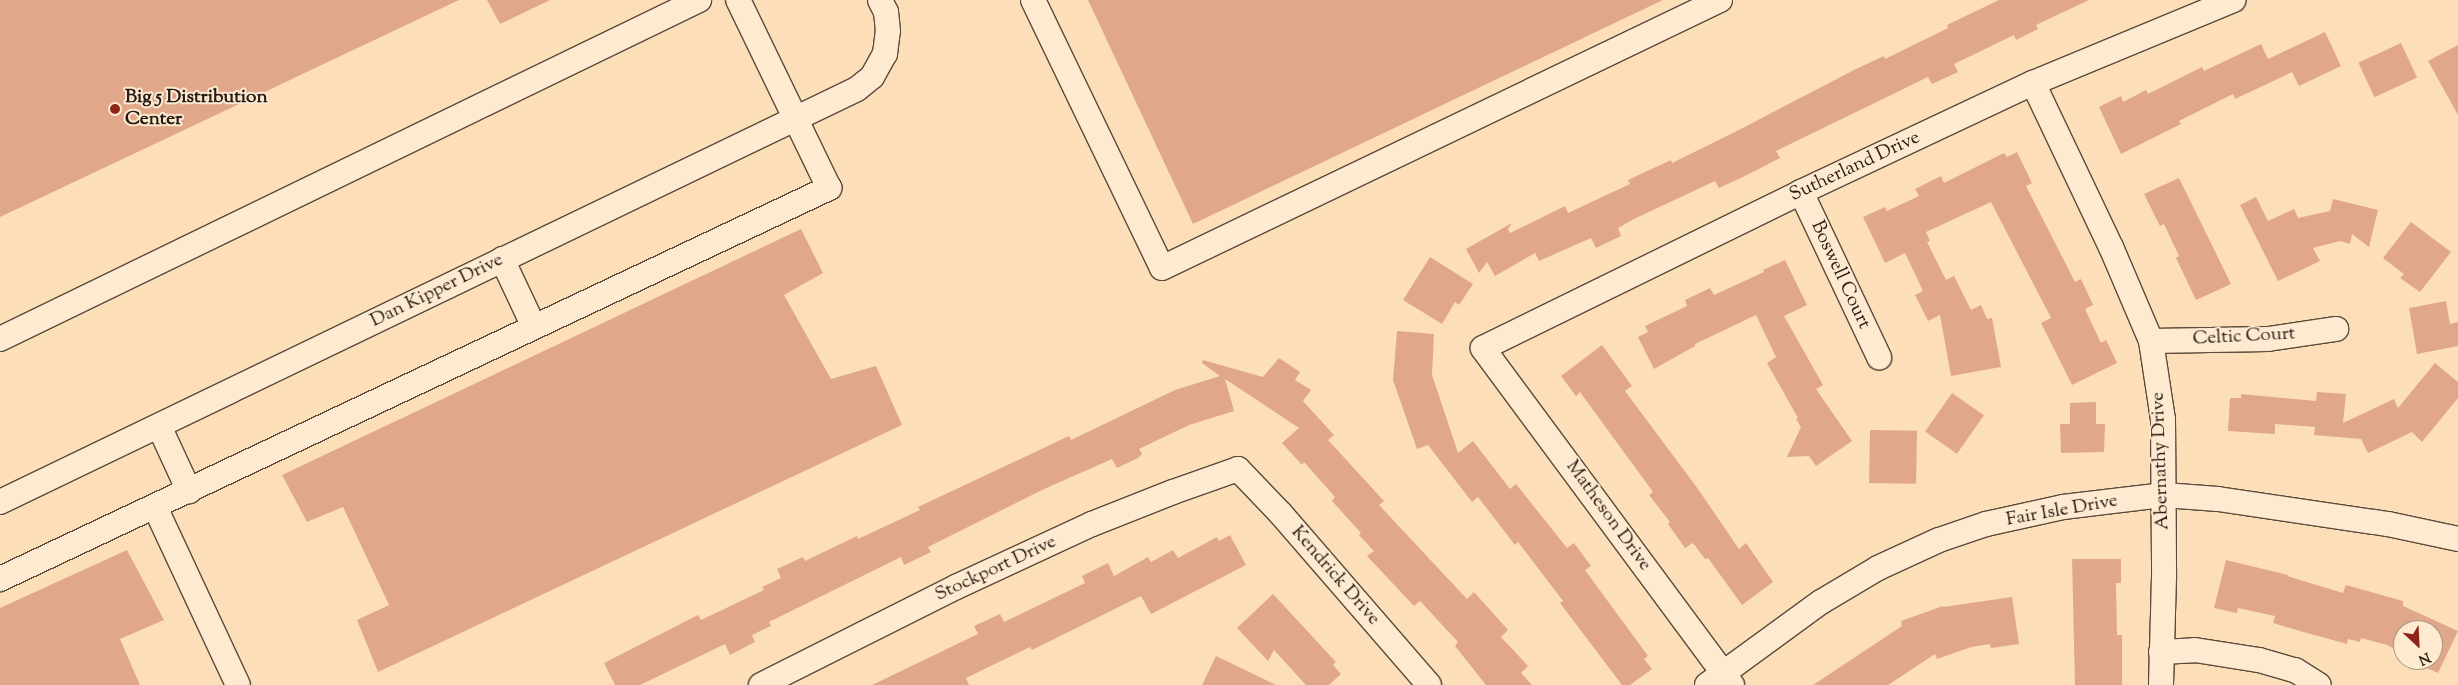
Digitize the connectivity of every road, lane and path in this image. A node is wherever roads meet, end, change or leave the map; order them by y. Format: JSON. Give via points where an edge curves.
{"nodes":[{"id":1,"x":699,"y":0,"type":"edge"},
{"id":2,"x":738,"y":0,"type":"edge"},
{"id":3,"x":880,"y":0,"type":"edge"},
{"id":4,"x":1033,"y":0,"type":"edge"},
{"id":5,"x":1720,"y":0,"type":"edge"},
{"id":6,"x":2233,"y":0,"type":"edge"},
{"id":7,"x":660,"y":9,"type":"edge"},
{"id":8,"x":2033,"y":83,"type":"junction"},
{"id":9,"x":794,"y":119,"type":"junction"},
{"id":10,"x":1801,"y":192,"type":"junction"},
{"id":11,"x":502,"y":259,"type":"junction"},
{"id":12,"x":534,"y":327,"type":"junction"},
{"id":13,"x":2336,"y":329,"type":"dead end"},
{"id":14,"x":0,"y":339,"type":"edge"},
{"id":15,"x":2152,"y":341,"type":"junction"},
{"id":16,"x":1484,"y":348,"type":"joint"},
{"id":17,"x":1879,"y":357,"type":"dead end"},
{"id":18,"x":159,"y":426,"type":"junction"},
{"id":19,"x":1238,"y":469,"type":"joint"},
{"id":20,"x":189,"y":491,"type":"junction"},
{"id":21,"x":2164,"y":495,"type":"junction"},
{"id":22,"x":0,"y":502,"type":"edge"},
{"id":23,"x":155,"y":507,"type":"junction"},
{"id":24,"x":2458,"y":538,"type":"edge"},
{"id":25,"x":0,"y":579,"type":"edge"},
{"id":26,"x":2161,"y":652,"type":"junction"},
{"id":27,"x":1721,"y":681,"type":"edge"},
{"id":28,"x":1425,"y":684,"type":"edge"},
{"id":29,"x":238,"y":685,"type":"edge"},
{"id":30,"x":761,"y":685,"type":"edge"},
{"id":31,"x":2161,"y":685,"type":"edge"},
{"id":32,"x":2319,"y":685,"type":"edge"}],
"edges":[{"from":1,"to":7,"type":"street"},
{"from":2,"to":9,"type":"street"},
{"from":3,"to":9,"type":"street","name":"Dan Kipper Drive","via":[[886,12],[888,31],[885,54],[872,76],[857,89]]},
{"from":4,"to":5,"type":"street","via":[[1162,268]]},
{"from":6,"to":8,"type":"street","name":"Sutherland Drive"},
{"from":7,"to":14,"type":"street"},
{"from":8,"to":10,"type":"street","name":"Sutherland Drive"},
{"from":8,"to":15,"type":"street","name":"Abernathy Drive","via":[[2112,247]]},
{"from":9,"to":11,"type":"street","name":"Dan Kipper Drive"},
{"from":9,"to":12,"type":"street","via":[[829,188]]},
{"from":10,"to":16,"type":"street","name":"Sutherland Drive"},
{"from":10,"to":17,"type":"street","name":"Boswell Court"},
{"from":11,"to":12,"type":"street"},
{"from":11,"to":18,"type":"street","name":"Dan Kipper Drive"},
{"from":12,"to":20,"type":"street"},
{"from":13,"to":15,"type":"street","name":"Celtic Court","via":[[2268,339]]},
{"from":15,"to":21,"type":"street","name":"Abernathy Drive","via":[[2163,419]]},
{"from":16,"to":27,"type":"street","name":"Matheson Drive"},
{"from":18,"to":20,"type":"street"},
{"from":18,"to":22,"type":"street","name":"Dan Kipper Drive"},
{"from":19,"to":28,"type":"street","name":"Kendrick Drive","via":[[1281,514]]},
{"from":19,"to":30,"type":"street","name":"Stockport Drive","via":[[1092,524],[956,586]]},
{"from":20,"to":23,"type":"street"},
{"from":21,"to":24,"type":"street","name":"Fair Isle Drive","via":[[2276,507]]},
{"from":21,"to":26,"type":"street","name":"Abernathy Drive"},
{"from":21,"to":27,"type":"street","name":"Fair Isle Drive","via":[[2063,507],[1986,524],[1939,540],[1878,568],[1821,602]]},
{"from":23,"to":25,"type":"street"},
{"from":23,"to":29,"type":"street"},
{"from":26,"to":31,"type":"street","name":"Abernathy Drive"},
{"from":26,"to":32,"type":"street","via":[[2196,650],[2259,660],[2295,670]]}]}
